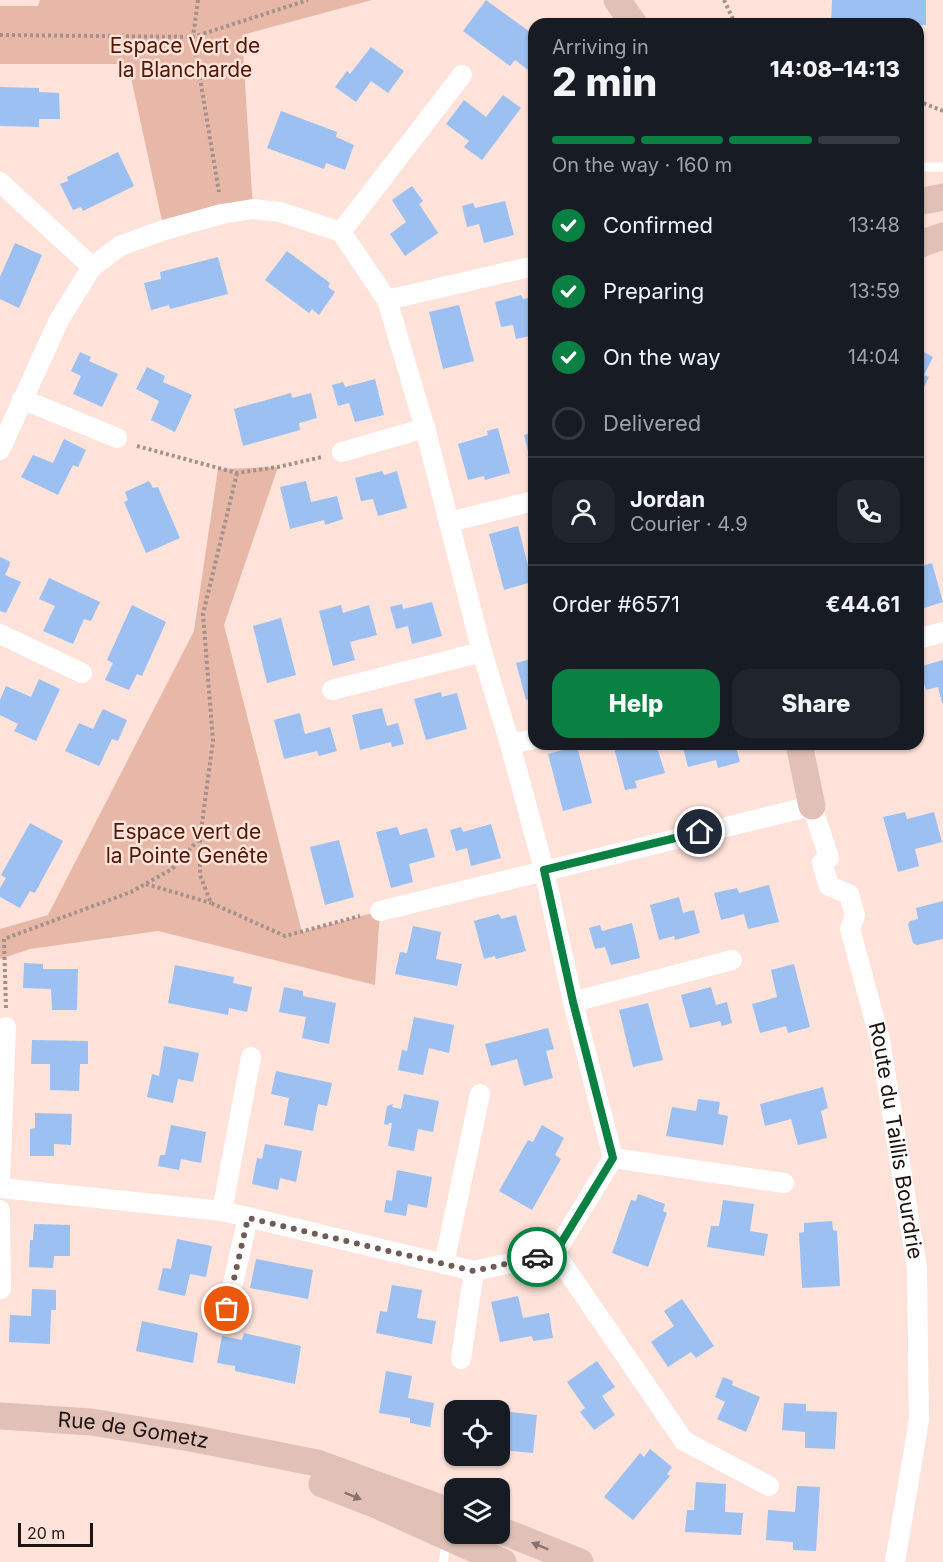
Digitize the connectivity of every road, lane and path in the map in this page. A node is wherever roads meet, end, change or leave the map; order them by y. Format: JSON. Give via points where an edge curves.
{"nodes":[{"id":1,"x":198,"y":0,"type":"edge"},
{"id":2,"x":308,"y":0,"type":"edge"},
{"id":3,"x":617,"y":0,"type":"edge"},
{"id":4,"x":724,"y":0,"type":"edge"},
{"id":5,"x":629,"y":18,"type":"edge"},
{"id":6,"x":733,"y":18,"type":"edge"},
{"id":7,"x":0,"y":35,"type":"edge"},
{"id":8,"x":193,"y":37,"type":"junction"},
{"id":9,"x":462,"y":75,"type":"dead end"},
{"id":10,"x":924,"y":103,"type":"edge"},
{"id":11,"x":943,"y":111,"type":"edge"},
{"id":12,"x":924,"y":167,"type":"edge"},
{"id":13,"x":943,"y":167,"type":"edge"},
{"id":14,"x":0,"y":182,"type":"edge"},
{"id":15,"x":943,"y":197,"type":"edge"},
{"id":16,"x":924,"y":201,"type":"edge"},
{"id":17,"x":222,"y":214,"type":"junction"},
{"id":18,"x":341,"y":232,"type":"junction"},
{"id":19,"x":943,"y":236,"type":"edge"},
{"id":20,"x":924,"y":243,"type":"edge"},
{"id":21,"x":92,"y":267,"type":"junction"},
{"id":22,"x":528,"y":267,"type":"edge"},
{"id":23,"x":387,"y":300,"type":"junction"},
{"id":24,"x":22,"y":399,"type":"junction"},
{"id":25,"x":425,"y":428,"type":"junction"},
{"id":26,"x":117,"y":438,"type":"joint"},
{"id":27,"x":0,"y":448,"type":"edge"},
{"id":28,"x":342,"y":452,"type":"joint"},
{"id":29,"x":237,"y":473,"type":"junction"},
{"id":30,"x":528,"y":502,"type":"edge"},
{"id":31,"x":449,"y":522,"type":"junction"},
{"id":32,"x":943,"y":632,"type":"edge"},
{"id":33,"x":0,"y":634,"type":"edge"},
{"id":34,"x":924,"y":637,"type":"edge"},
{"id":35,"x":482,"y":652,"type":"junction"},
{"id":36,"x":82,"y":673,"type":"dead end"},
{"id":37,"x":332,"y":690,"type":"dead end"},
{"id":38,"x":528,"y":740,"type":"edge"},
{"id":39,"x":510,"y":744,"type":"junction"},
{"id":40,"x":800,"y":750,"type":"edge"},
{"id":41,"x":812,"y":806,"type":"junction"},
{"id":42,"x":200,"y":838,"type":"junction"},
{"id":43,"x":544,"y":870,"type":"junction"},
{"id":44,"x":145,"y":884,"type":"junction"},
{"id":45,"x":212,"y":903,"type":"junction"},
{"id":46,"x":380,"y":910,"type":"joint"},
{"id":47,"x":732,"y":960,"type":"dead end"},
{"id":48,"x":573,"y":1002,"type":"junction"},
{"id":49,"x":6,"y":1027,"type":"joint"},
{"id":50,"x":251,"y":1057,"type":"dead end"},
{"id":51,"x":480,"y":1094,"type":"dead end"},
{"id":52,"x":613,"y":1158,"type":"junction"},
{"id":53,"x":0,"y":1182,"type":"edge"},
{"id":54,"x":784,"y":1183,"type":"dead end"},
{"id":55,"x":0,"y":1188,"type":"edge"},
{"id":56,"x":0,"y":1210,"type":"edge"},
{"id":57,"x":222,"y":1211,"type":"junction"},
{"id":58,"x":248,"y":1218,"type":"junction"},
{"id":59,"x":555,"y":1253,"type":"junction"},
{"id":60,"x":444,"y":1264,"type":"junction"},
{"id":61,"x":474,"y":1271,"type":"junction"},
{"id":62,"x":1,"y":1289,"type":"edge"},
{"id":63,"x":227,"y":1309,"type":"dead end"},
{"id":64,"x":460,"y":1359,"type":"dead end"},
{"id":65,"x":0,"y":1416,"type":"edge"},
{"id":66,"x":769,"y":1486,"type":"dead end"},
{"id":67,"x":444,"y":1530,"type":"edge"},
{"id":68,"x":510,"y":1534,"type":"edge"},
{"id":69,"x":471,"y":1544,"type":"edge"},
{"id":70,"x":503,"y":1562,"type":"edge"},
{"id":71,"x":580,"y":1562,"type":"edge"},
{"id":72,"x":895,"y":1562,"type":"edge"}],
"edges":[{"from":1,"to":8,"type":"path"},
{"from":2,"to":8,"type":"path"},
{"from":3,"to":5,"type":"main road"},
{"from":4,"to":6,"type":"path"},
{"from":7,"to":8,"type":"path"},
{"from":8,"to":17,"type":"path"},
{"from":9,"to":18,"type":"street"},
{"from":10,"to":11,"type":"path"},
{"from":12,"to":13,"type":"lane"},
{"from":14,"to":21,"type":"street"},
{"from":15,"to":16,"type":"main road"},
{"from":17,"to":18,"type":"street","via":[[253,209],[280,212]]},
{"from":17,"to":21,"type":"street","via":[[120,246]]},
{"from":18,"to":23,"type":"street"},
{"from":19,"to":20,"type":"main road"},
{"from":21,"to":24,"type":"street","via":[[59,320]]},
{"from":22,"to":23,"type":"street"},
{"from":23,"to":25,"type":"street"},
{"from":24,"to":26,"type":"street"},
{"from":24,"to":27,"type":"street"},
{"from":25,"to":28,"type":"street"},
{"from":25,"to":31,"type":"street"},
{"from":26,"to":29,"type":"path"},
{"from":28,"to":29,"type":"path"},
{"from":29,"to":42,"type":"path","via":[[203,614],[213,741]]},
{"from":30,"to":31,"type":"street"},
{"from":31,"to":35,"type":"street"},
{"from":32,"to":34,"type":"street"},
{"from":33,"to":36,"type":"street"},
{"from":35,"to":37,"type":"street"},
{"from":35,"to":39,"type":"street"},
{"from":38,"to":39,"type":"street"},
{"from":39,"to":43,"type":"street"},
{"from":40,"to":41,"type":"main road","name":"Route du Taillis Bourdrie"},
{"from":41,"to":43,"type":"street"},
{"from":41,"to":72,"type":"street","name":"Route du Taillis Bourdrie","via":[[829,858],[822,863],[830,886],[849,894],[855,915],[850,928],[880,1040],[917,1268],[919,1420]]},
{"from":42,"to":44,"type":"path","via":[[172,869]]},
{"from":42,"to":45,"type":"path","via":[[200,875]]},
{"from":43,"to":46,"type":"street"},
{"from":43,"to":48,"type":"street"},
{"from":44,"to":45,"type":"path"},
{"from":44,"to":49,"type":"path","via":[[4,939]]},
{"from":45,"to":46,"type":"path","via":[[285,936]]},
{"from":47,"to":48,"type":"street"},
{"from":48,"to":52,"type":"street"},
{"from":49,"to":53,"type":"street"},
{"from":50,"to":57,"type":"street"},
{"from":51,"to":60,"type":"street"},
{"from":52,"to":54,"type":"street"},
{"from":52,"to":59,"type":"street"},
{"from":55,"to":57,"type":"street"},
{"from":56,"to":62,"type":"street"},
{"from":57,"to":58,"type":"street"},
{"from":58,"to":60,"type":"street"},
{"from":58,"to":63,"type":"street"},
{"from":59,"to":61,"type":"street"},
{"from":59,"to":66,"type":"street","via":[[684,1441]]},
{"from":60,"to":61,"type":"street"},
{"from":61,"to":64,"type":"street"},
{"from":65,"to":67,"type":"main road","name":"Rue de Gometz","via":[[91,1422],[263,1453],[311,1480]]},
{"from":71,"to":68,"type":"main road","one_way":true},
{"from":69,"to":70,"type":"main road","name":"Rue de Gometz"}]}
